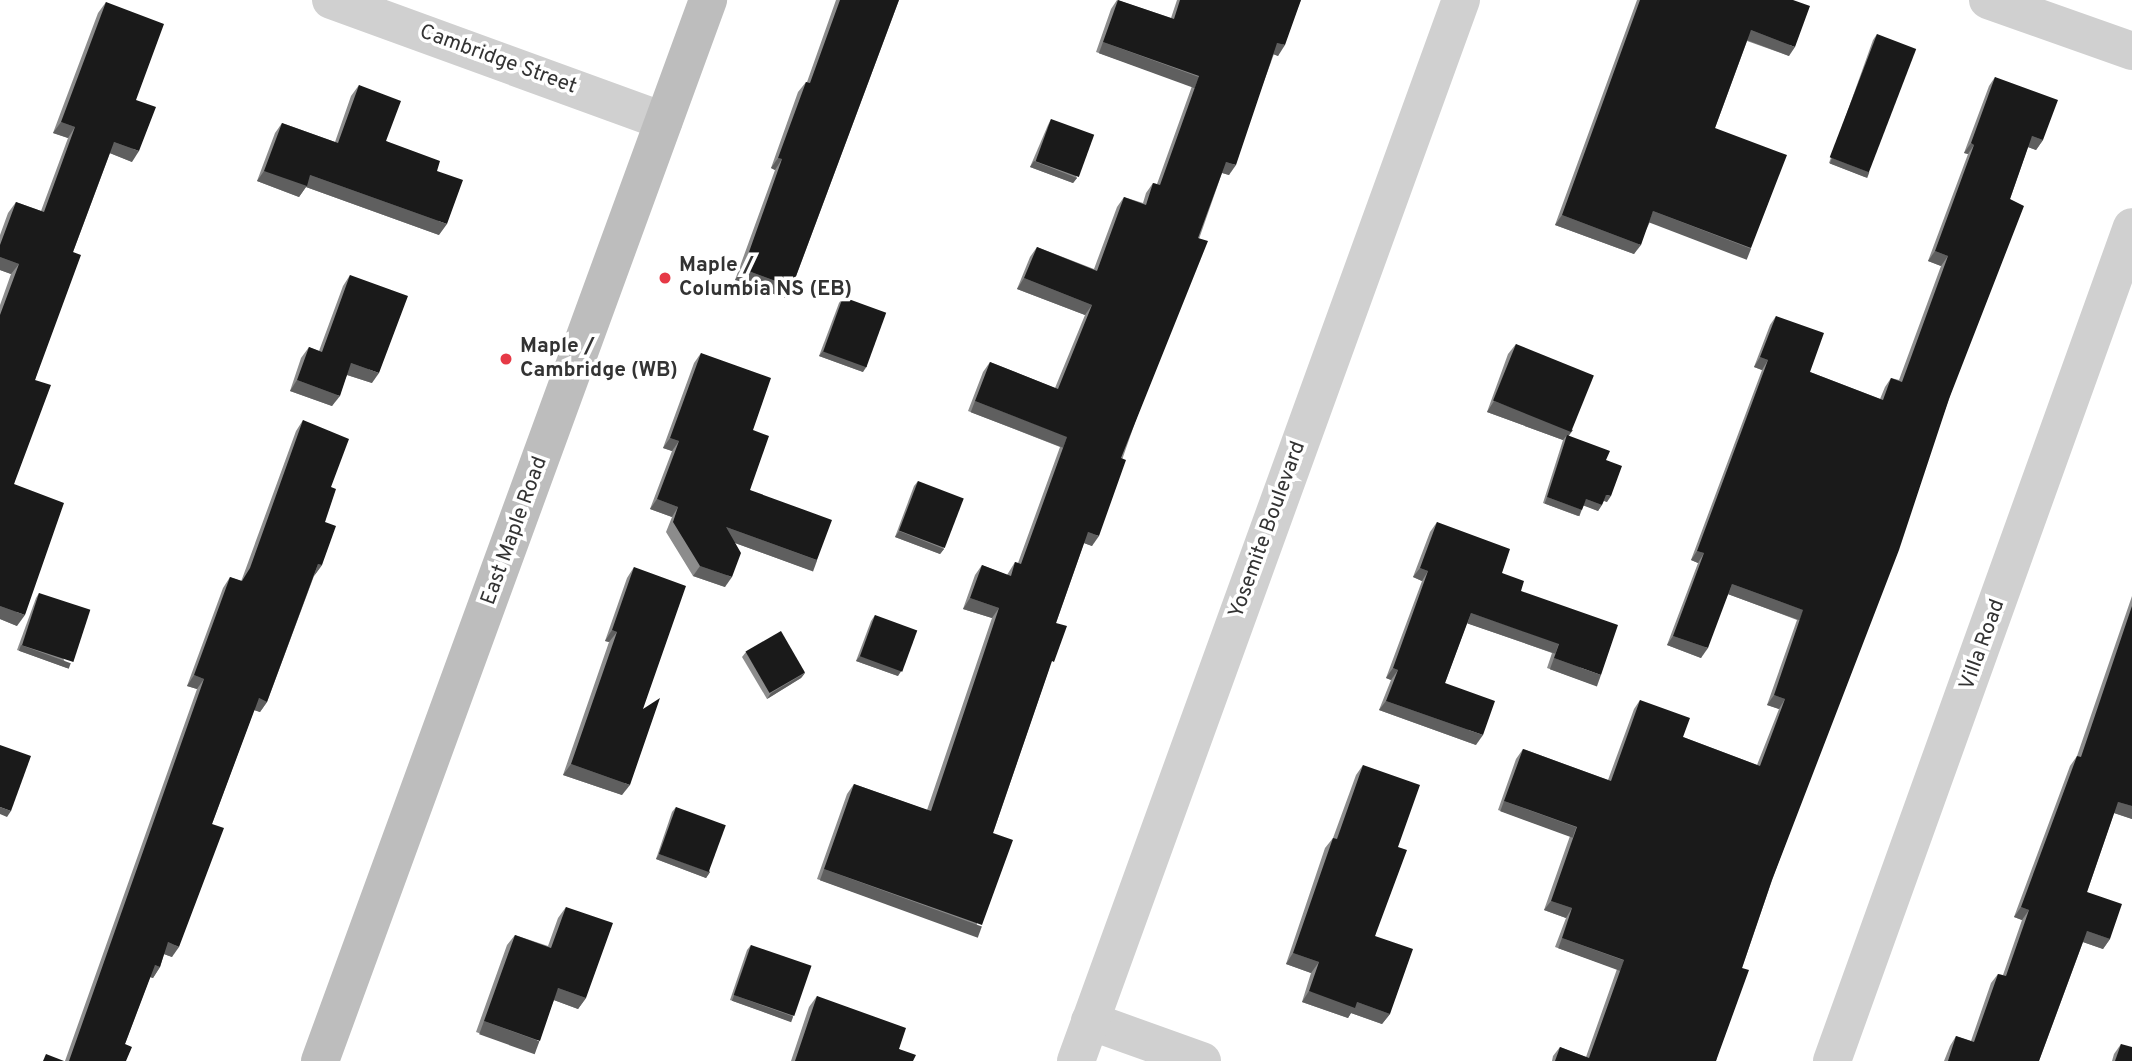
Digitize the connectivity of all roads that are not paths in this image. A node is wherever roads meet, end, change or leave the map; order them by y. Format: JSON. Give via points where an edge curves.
{"nodes":[{"id":1,"x":331,"y":0,"type":"edge"},
{"id":2,"x":708,"y":0,"type":"edge"},
{"id":3,"x":1461,"y":0,"type":"edge"},
{"id":4,"x":1988,"y":0,"type":"edge"},
{"id":5,"x":2132,"y":51,"type":"edge"},
{"id":6,"x":664,"y":121,"type":"junction"},
{"id":7,"x":2132,"y":227,"type":"edge"},
{"id":8,"x":1090,"y":1021,"type":"junction"},
{"id":9,"x":320,"y":1061,"type":"edge"},
{"id":10,"x":1076,"y":1061,"type":"edge"},
{"id":11,"x":1202,"y":1061,"type":"edge"},
{"id":12,"x":1832,"y":1061,"type":"edge"}],
"edges":[{"from":1,"to":6,"type":"street","name":"Cambridge Street"},
{"from":2,"to":6,"type":"main road","name":"East Maple Road"},
{"from":3,"to":8,"type":"street","name":"Yosemite Boulevard"},
{"from":4,"to":5,"type":"street"},
{"from":6,"to":9,"type":"main road","name":"East Maple Road"},
{"from":7,"to":12,"type":"street","name":"Villa Road"},
{"from":8,"to":10,"type":"street","name":"Yosemite Boulevard"},
{"from":8,"to":11,"type":"street"}]}
